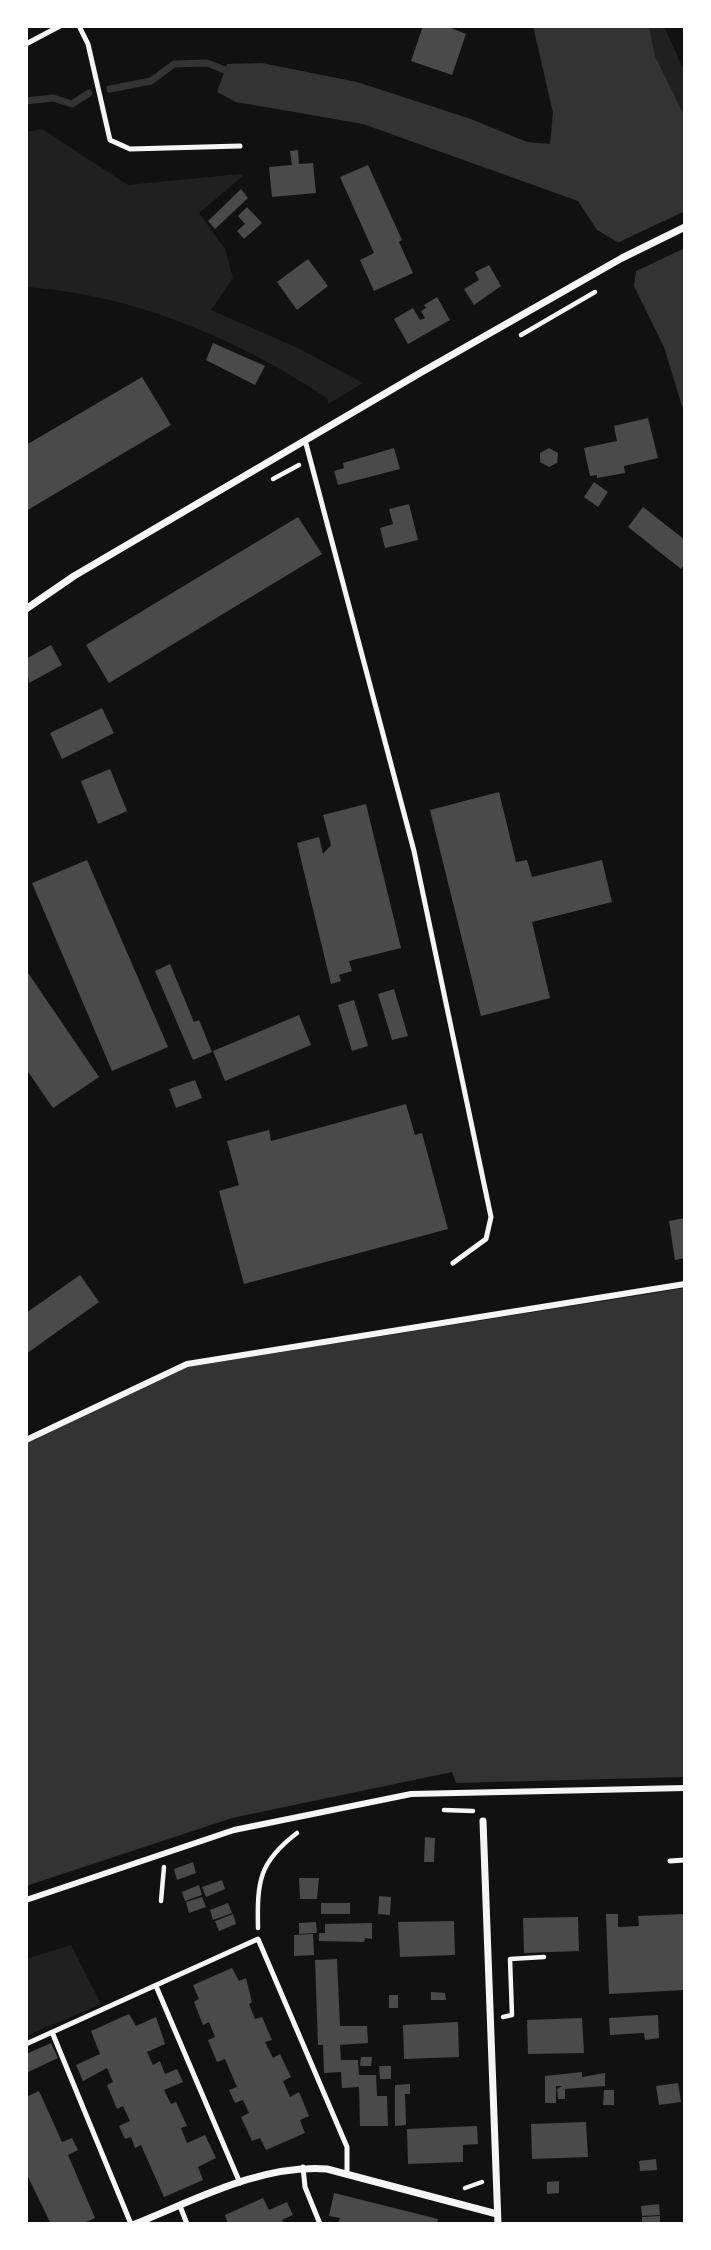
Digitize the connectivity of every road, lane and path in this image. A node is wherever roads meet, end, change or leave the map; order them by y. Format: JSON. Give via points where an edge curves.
{"nodes":[{"id":1,"x":60,"y":26,"type":"edge"},
{"id":2,"x":79,"y":26,"type":"edge"},
{"id":3,"x":26,"y":44,"type":"edge"},
{"id":4,"x":240,"y":146,"type":"dead end"},
{"id":5,"x":685,"y":227,"type":"edge"},
{"id":6,"x":305,"y":440,"type":"junction"},
{"id":7,"x":26,"y":609,"type":"edge"},
{"id":8,"x":453,"y":1264,"type":"dead end"},
{"id":9,"x":685,"y":1284,"type":"edge"},
{"id":10,"x":26,"y":1440,"type":"edge"},
{"id":11,"x":685,"y":1788,"type":"edge"},
{"id":12,"x":435,"y":1810,"type":"dead end"},
{"id":13,"x":483,"y":1821,"type":"joint"},
{"id":14,"x":308,"y":1831,"type":"dead end"},
{"id":15,"x":165,"y":1855,"type":"junction"},
{"id":16,"x":685,"y":1860,"type":"edge"},
{"id":17,"x":670,"y":1861,"type":"dead end"},
{"id":18,"x":26,"y":1900,"type":"edge"},
{"id":19,"x":162,"y":1901,"type":"dead end"},
{"id":20,"x":258,"y":1939,"type":"junction"},
{"id":21,"x":544,"y":1957,"type":"dead end"},
{"id":22,"x":156,"y":1986,"type":"junction"},
{"id":23,"x":504,"y":2029,"type":"dead end"},
{"id":24,"x":52,"y":2032,"type":"junction"},
{"id":25,"x":26,"y":2044,"type":"edge"},
{"id":26,"x":303,"y":2167,"type":"junction"},
{"id":27,"x":347,"y":2175,"type":"junction"},
{"id":28,"x":487,"y":2175,"type":"dead end"},
{"id":29,"x":240,"y":2183,"type":"junction"},
{"id":30,"x":460,"y":2187,"type":"dead end"},
{"id":31,"x":180,"y":2206,"type":"junction"},
{"id":32,"x":497,"y":2214,"type":"junction"},
{"id":33,"x":133,"y":2224,"type":"edge"},
{"id":34,"x":187,"y":2224,"type":"edge"},
{"id":35,"x":320,"y":2224,"type":"edge"},
{"id":36,"x":498,"y":2224,"type":"edge"}],
"edges":[{"from":1,"to":3,"type":"lane"},
{"from":2,"to":4,"type":"lane","via":[[88,44],[110,141],[130,149]]},
{"from":5,"to":6,"type":"street","via":[[622,258]]},
{"from":6,"to":7,"type":"street"},
{"from":6,"to":8,"type":"lane","via":[[414,851],[491,1217],[486,1239]]},
{"from":9,"to":10,"type":"street","via":[[187,1364]]},
{"from":11,"to":15,"type":"street","via":[[411,1794],[234,1830]]},
{"from":12,"to":13,"type":"path","via":[[475,1811]]},
{"from":13,"to":32,"type":"street"},
{"from":14,"to":20,"type":"path","via":[[297,1833],[268,1857],[257,1893]]},
{"from":15,"to":18,"type":"street"},
{"from":15,"to":19,"type":"path"},
{"from":16,"to":17,"type":"lane"},
{"from":20,"to":22,"type":"lane"},
{"from":20,"to":27,"type":"lane","via":[[347,2147]]},
{"from":21,"to":23,"type":"path","via":[[510,1959],[512,2015],[503,2016]]},
{"from":22,"to":24,"type":"lane"},
{"from":22,"to":29,"type":"lane"},
{"from":24,"to":25,"type":"lane"},
{"from":24,"to":33,"type":"lane"},
{"from":26,"to":27,"type":"street"},
{"from":26,"to":29,"type":"street"},
{"from":26,"to":35,"type":"lane","via":[[304,2186]]},
{"from":27,"to":32,"type":"street"},
{"from":28,"to":30,"type":"path","via":[[476,2186]]},
{"from":29,"to":31,"type":"street"},
{"from":31,"to":33,"type":"street"},
{"from":31,"to":34,"type":"lane"},
{"from":32,"to":36,"type":"street"}]}
